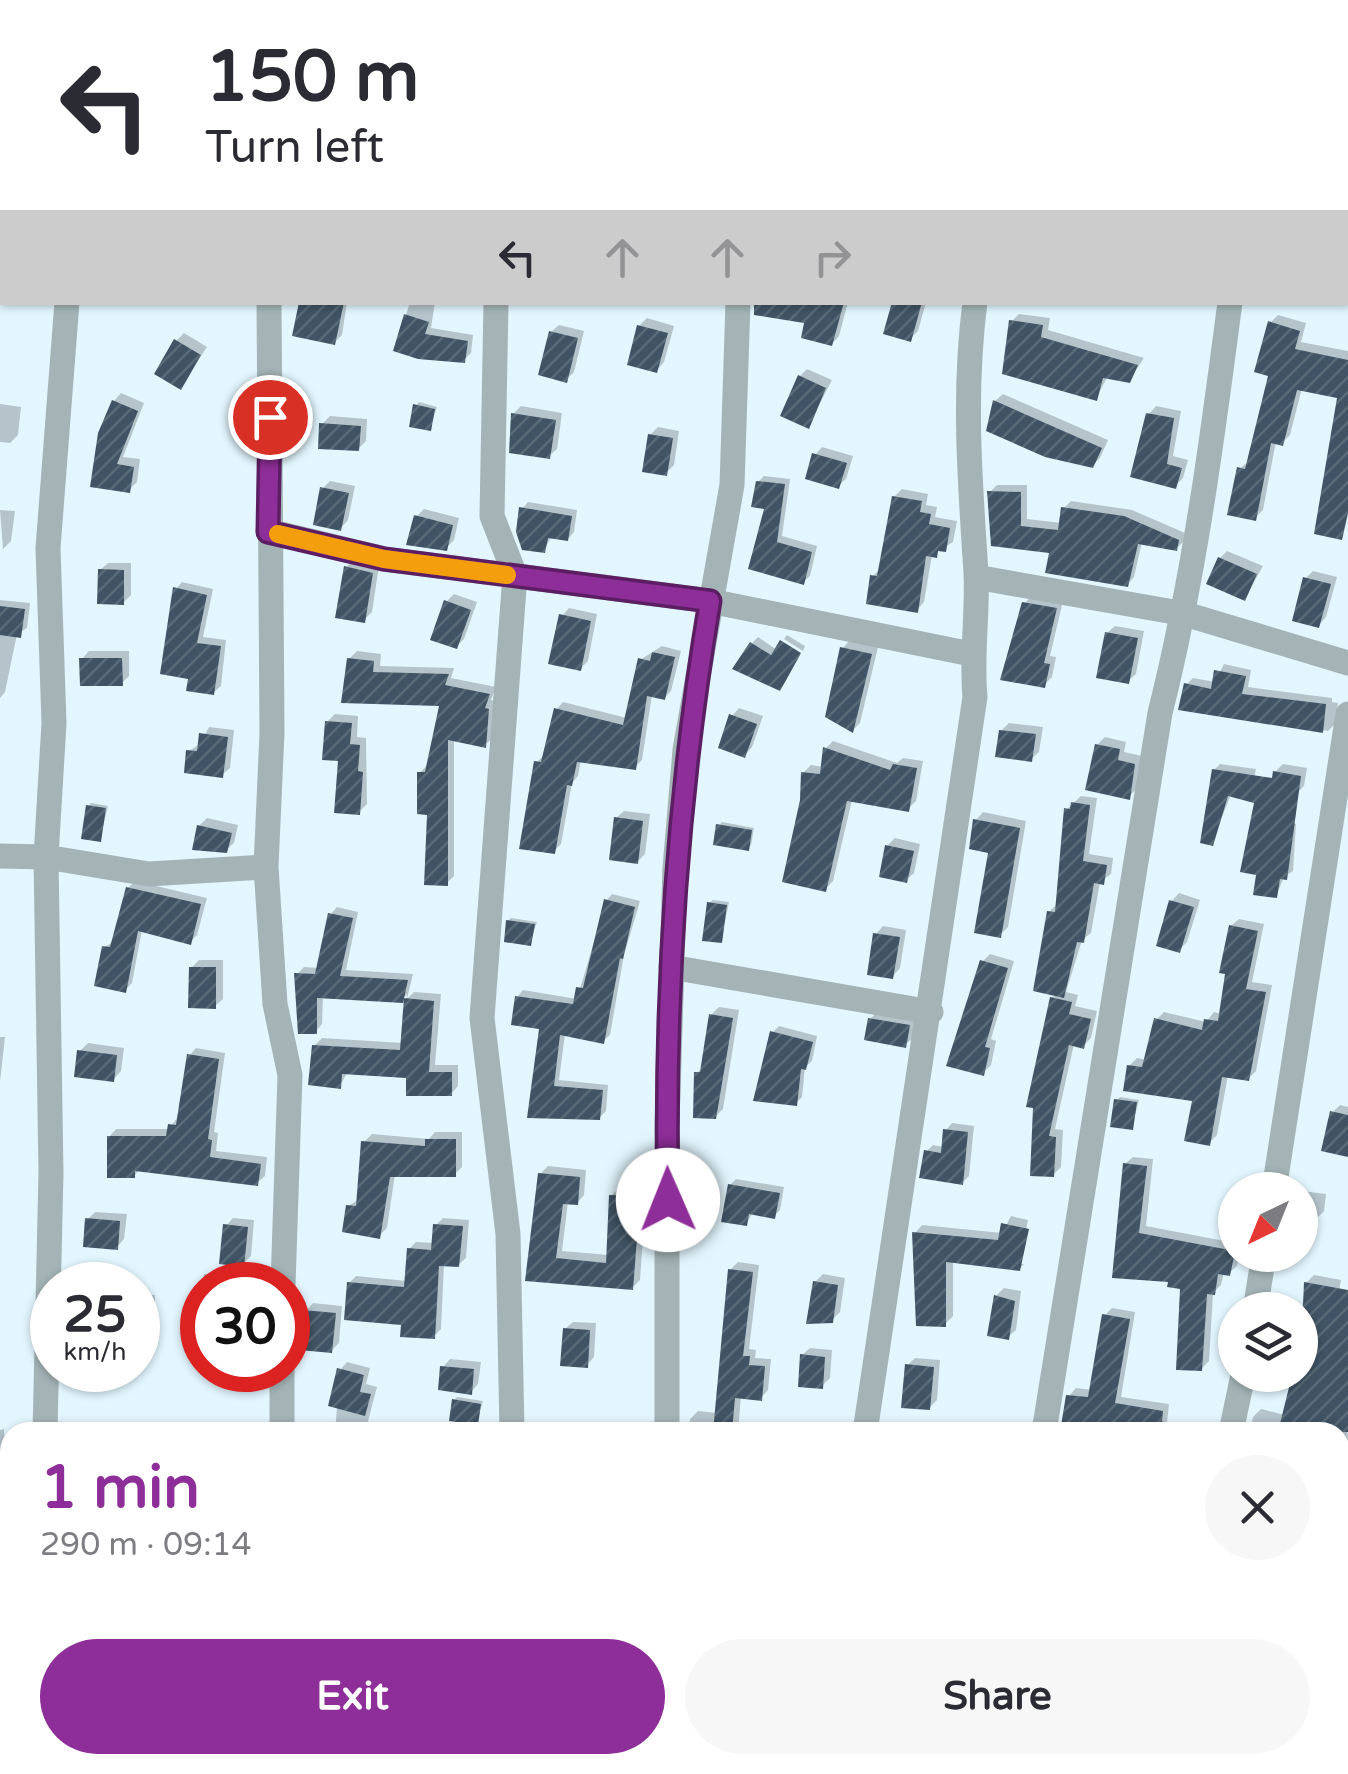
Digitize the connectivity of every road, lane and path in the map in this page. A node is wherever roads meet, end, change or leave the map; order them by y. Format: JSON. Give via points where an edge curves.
{"nodes":[{"id":1,"x":67,"y":305,"type":"edge"},
{"id":2,"x":270,"y":305,"type":"edge"},
{"id":3,"x":496,"y":305,"type":"edge"},
{"id":4,"x":738,"y":305,"type":"edge"},
{"id":5,"x":976,"y":305,"type":"edge"},
{"id":6,"x":1230,"y":305,"type":"edge"},
{"id":7,"x":268,"y":532,"type":"junction"},
{"id":8,"x":515,"y":576,"type":"junction"},
{"id":9,"x":976,"y":576,"type":"junction"},
{"id":10,"x":710,"y":601,"type":"junction"},
{"id":11,"x":1185,"y":614,"type":"junction"},
{"id":12,"x":971,"y":654,"type":"junction"},
{"id":13,"x":1348,"y":663,"type":"edge"},
{"id":14,"x":1348,"y":714,"type":"edge"},
{"id":15,"x":0,"y":856,"type":"edge"},
{"id":16,"x":46,"y":857,"type":"junction"},
{"id":17,"x":266,"y":866,"type":"junction"},
{"id":18,"x":671,"y":966,"type":"junction"},
{"id":19,"x":931,"y":1012,"type":"junction"},
{"id":20,"x":1277,"y":1172,"type":"edge"},
{"id":21,"x":284,"y":1262,"type":"edge"},
{"id":22,"x":282,"y":1392,"type":"edge"},
{"id":23,"x":1239,"y":1392,"type":"edge"},
{"id":24,"x":45,"y":1422,"type":"edge"},
{"id":25,"x":282,"y":1422,"type":"edge"},
{"id":26,"x":512,"y":1422,"type":"edge"},
{"id":27,"x":668,"y":1422,"type":"edge"},
{"id":28,"x":866,"y":1422,"type":"edge"},
{"id":29,"x":1046,"y":1422,"type":"edge"},
{"id":30,"x":1233,"y":1422,"type":"edge"}],
"edges":[{"from":1,"to":16,"type":"street","via":[[48,548],[54,723]]},
{"from":2,"to":7,"type":"street"},
{"from":3,"to":8,"type":"street","via":[[492,516]]},
{"from":4,"to":10,"type":"street","via":[[732,485]]},
{"from":5,"to":9,"type":"street","via":[[967,365],[967,455]]},
{"from":6,"to":11,"type":"street"},
{"from":7,"to":8,"type":"street","via":[[384,559]]},
{"from":7,"to":17,"type":"street","via":[[272,732]]},
{"from":8,"to":10,"type":"street"},
{"from":8,"to":26,"type":"street","via":[[482,1018],[508,1234]]},
{"from":9,"to":11,"type":"street"},
{"from":9,"to":12,"type":"street"},
{"from":10,"to":12,"type":"street"},
{"from":10,"to":18,"type":"street","via":[[685,750]]},
{"from":11,"to":13,"type":"street"},
{"from":11,"to":29,"type":"street","via":[[1160,713]]},
{"from":12,"to":19,"type":"street","via":[[975,697]]},
{"from":14,"to":20,"type":"street"},
{"from":15,"to":16,"type":"street"},
{"from":16,"to":17,"type":"street","via":[[149,874]]},
{"from":16,"to":24,"type":"street","via":[[51,1173]]},
{"from":17,"to":21,"type":"street","via":[[275,1004],[290,1074]]},
{"from":18,"to":19,"type":"street"},
{"from":18,"to":27,"type":"street"},
{"from":19,"to":28,"type":"street"},
{"from":22,"to":25,"type":"street"},
{"from":23,"to":30,"type":"street"}]}
